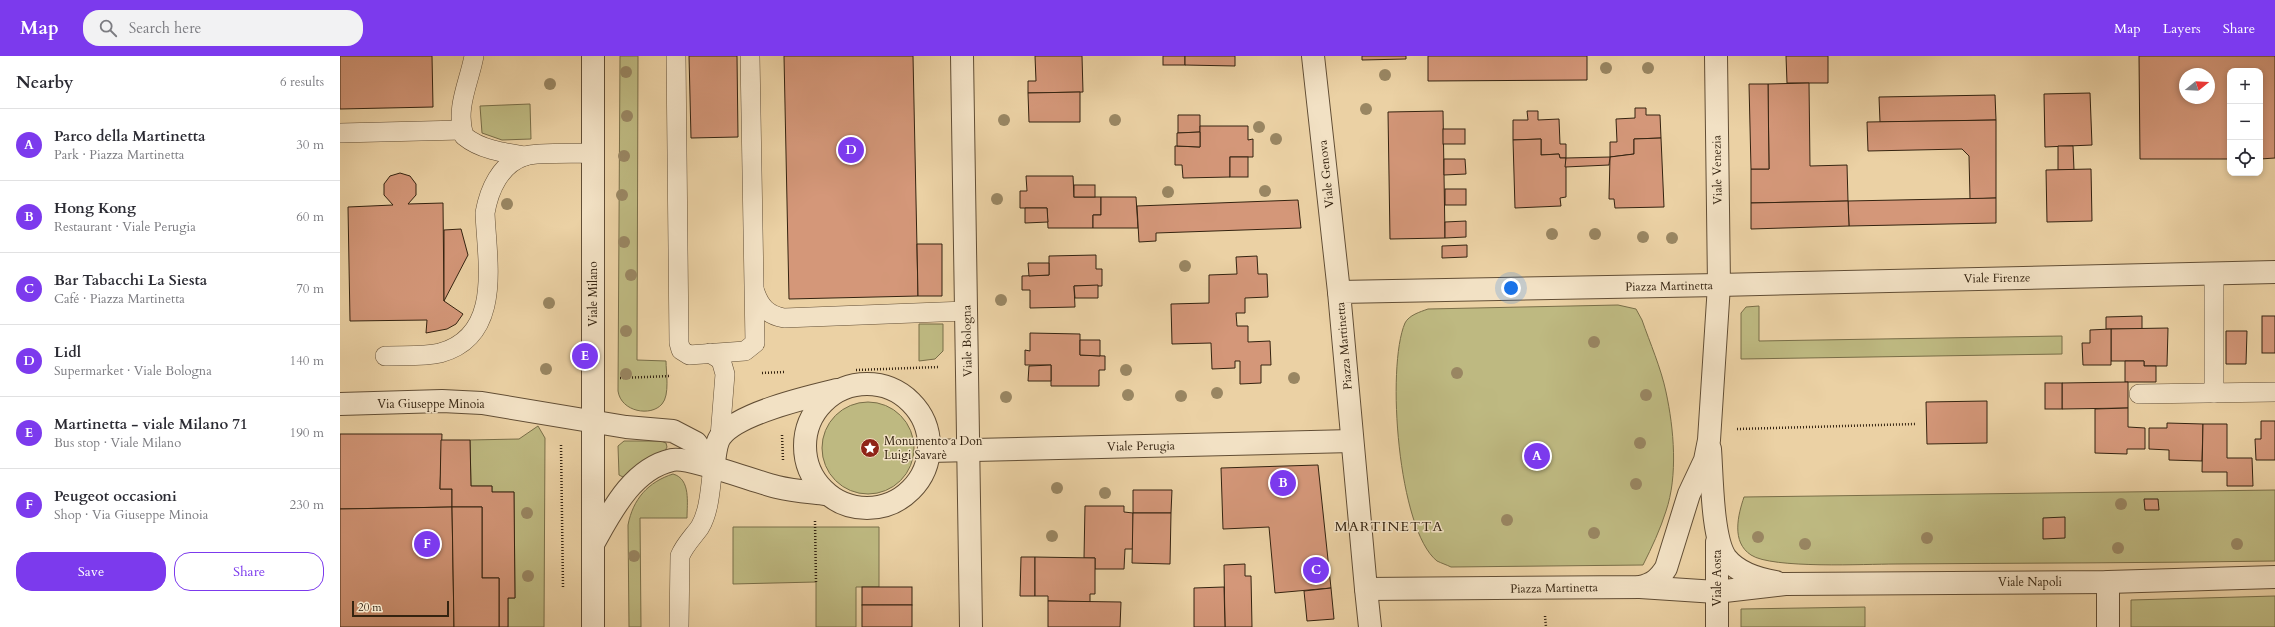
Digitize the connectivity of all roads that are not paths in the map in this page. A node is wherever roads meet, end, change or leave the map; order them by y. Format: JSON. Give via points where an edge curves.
{"nodes":[{"id":1,"x":474,"y":56,"type":"edge"},
{"id":2,"x":592,"y":56,"type":"edge"},
{"id":3,"x":676,"y":56,"type":"edge"},
{"id":4,"x":750,"y":56,"type":"edge"},
{"id":5,"x":962,"y":56,"type":"edge"},
{"id":6,"x":1313,"y":56,"type":"edge"},
{"id":7,"x":1716,"y":56,"type":"edge"},
{"id":8,"x":462,"y":130,"type":"junction"},
{"id":9,"x":340,"y":133,"type":"edge"},
{"id":10,"x":593,"y":153,"type":"junction"},
{"id":11,"x":525,"y":156,"type":"junction"},
{"id":12,"x":2275,"y":272,"type":"edge"},
{"id":13,"x":2214,"y":274,"type":"junction"},
{"id":14,"x":1719,"y":284,"type":"junction"},
{"id":15,"x":755,"y":289,"type":"junction"},
{"id":16,"x":1339,"y":292,"type":"junction"},
{"id":17,"x":966,"y":311,"type":"junction"},
{"id":18,"x":710,"y":354,"type":"junction"},
{"id":19,"x":385,"y":356,"type":"dead end"},
{"id":20,"x":840,"y":390,"type":"junction"},
{"id":21,"x":2275,"y":392,"type":"edge"},
{"id":22,"x":2214,"y":393,"type":"junction"},
{"id":23,"x":2139,"y":394,"type":"dead end"},
{"id":24,"x":340,"y":404,"type":"edge"},
{"id":25,"x":593,"y":422,"type":"junction"},
{"id":26,"x":1709,"y":435,"type":"junction"},
{"id":27,"x":720,"y":437,"type":"junction"},
{"id":28,"x":1352,"y":441,"type":"junction"},
{"id":29,"x":968,"y":450,"type":"junction"},
{"id":30,"x":930,"y":451,"type":"junction"},
{"id":31,"x":713,"y":468,"type":"junction"},
{"id":32,"x":820,"y":493,"type":"junction"},
{"id":33,"x":1717,"y":528,"type":"junction"},
{"id":34,"x":593,"y":544,"type":"junction"},
{"id":35,"x":2275,"y":577,"type":"edge"},
{"id":36,"x":2108,"y":582,"type":"junction"},
{"id":37,"x":1784,"y":584,"type":"junction"},
{"id":38,"x":1640,"y":587,"type":"junction"},
{"id":39,"x":1366,"y":589,"type":"junction"},
{"id":40,"x":1716,"y":592,"type":"junction"},
{"id":41,"x":593,"y":627,"type":"edge"},
{"id":42,"x":679,"y":627,"type":"edge"},
{"id":43,"x":971,"y":627,"type":"edge"},
{"id":44,"x":1370,"y":627,"type":"edge"},
{"id":45,"x":1717,"y":627,"type":"edge"},
{"id":46,"x":2108,"y":627,"type":"edge"}],
"edges":[{"from":1,"to":8,"type":"lane","via":[[462,99]]},
{"from":2,"to":10,"type":"street","name":"Viale Milano"},
{"from":3,"to":18,"type":"lane","via":[[679,343],[681,350],[690,355]]},
{"from":4,"to":15,"type":"lane"},
{"from":5,"to":17,"type":"street","name":"Viale Bologna"},
{"from":6,"to":16,"type":"street","name":"Viale Genova"},
{"from":7,"to":14,"type":"street","name":"Viale Venezia"},
{"from":8,"to":9,"type":"lane"},
{"from":8,"to":11,"type":"lane","via":[[464,136],[471,141],[503,152]]},
{"from":10,"to":11,"type":"lane"},
{"from":10,"to":25,"type":"street","name":"Viale Milano"},
{"from":11,"to":19,"type":"lane","via":[[510,164],[500,174],[487,200],[487,303],[474,331],[464,342],[439,353]]},
{"from":12,"to":13,"type":"street","name":"Viale Firenze"},
{"from":13,"to":14,"type":"street","name":"Viale Firenze"},
{"from":13,"to":22,"type":"lane"},
{"from":14,"to":16,"type":"street","name":"Piazza Martinetta"},
{"from":14,"to":26,"type":"street","name":"Piazza Martinetta"},
{"from":15,"to":17,"type":"lane","via":[[762,307],[776,317],[784,318]]},
{"from":15,"to":18,"type":"lane","via":[[754,345],[745,351]]},
{"from":16,"to":28,"type":"street","name":"Piazza Martinetta"},
{"from":17,"to":29,"type":"street","name":"Viale Bologna"},
{"from":18,"to":27,"type":"lane","via":[[722,360],[725,374]]},
{"from":20,"to":27,"type":"street","via":[[767,410],[732,425]]},
{"from":20,"to":30,"type":"street","via":[[859,384],[879,384],[898,392],[913,405],[924,422]]},
{"from":20,"to":32,"type":"street","via":[[823,401],[811,417],[805,437],[805,458]]},
{"from":21,"to":22,"type":"lane"},
{"from":22,"to":23,"type":"lane"},
{"from":24,"to":25,"type":"street","name":"Via Giuseppe Minoia","via":[[482,402]]},
{"from":25,"to":31,"type":"street","name":"Via Giuseppe Minoia","via":[[679,433],[696,443]]},
{"from":25,"to":34,"type":"street","name":"Viale Milano"},
{"from":26,"to":33,"type":"street","name":"Piazza Martinetta"},
{"from":26,"to":38,"type":"street","name":"Piazza Martinetta","via":[[1705,460],[1689,494],[1666,568],[1660,578]]},
{"from":27,"to":31,"type":"street"},
{"from":28,"to":29,"type":"street","name":"Viale Perugia"},
{"from":28,"to":39,"type":"street","name":"Piazza Martinetta"},
{"from":29,"to":30,"type":"street","name":"Viale Perugia"},
{"from":29,"to":43,"type":"street","name":"Viale Bologna"},
{"from":30,"to":32,"type":"street","via":[[919,482],[905,497],[886,506],[865,509],[844,505]]},
{"from":31,"to":32,"type":"street","via":[[779,488]]},
{"from":31,"to":34,"type":"street","via":[[680,458],[650,469],[621,498]]},
{"from":31,"to":42,"type":"lane","via":[[704,519],[680,556]]},
{"from":33,"to":37,"type":"street","name":"Viale Napoli","via":[[1722,550],[1736,568],[1764,580]]},
{"from":33,"to":40,"type":"street","name":"Viale Aosta"},
{"from":34,"to":41,"type":"street","name":"Viale Milano"},
{"from":35,"to":36,"type":"street","name":"Viale Napoli"},
{"from":36,"to":37,"type":"street","name":"Viale Napoli"},
{"from":36,"to":46,"type":"street"},
{"from":37,"to":40,"type":"street","name":"Viale Napoli"},
{"from":38,"to":39,"type":"street","name":"Piazza Martinetta"},
{"from":38,"to":40,"type":"street","name":"Piazza Martinetta"},
{"from":39,"to":44,"type":"street"},
{"from":40,"to":45,"type":"street","name":"Viale Aosta"}]}
